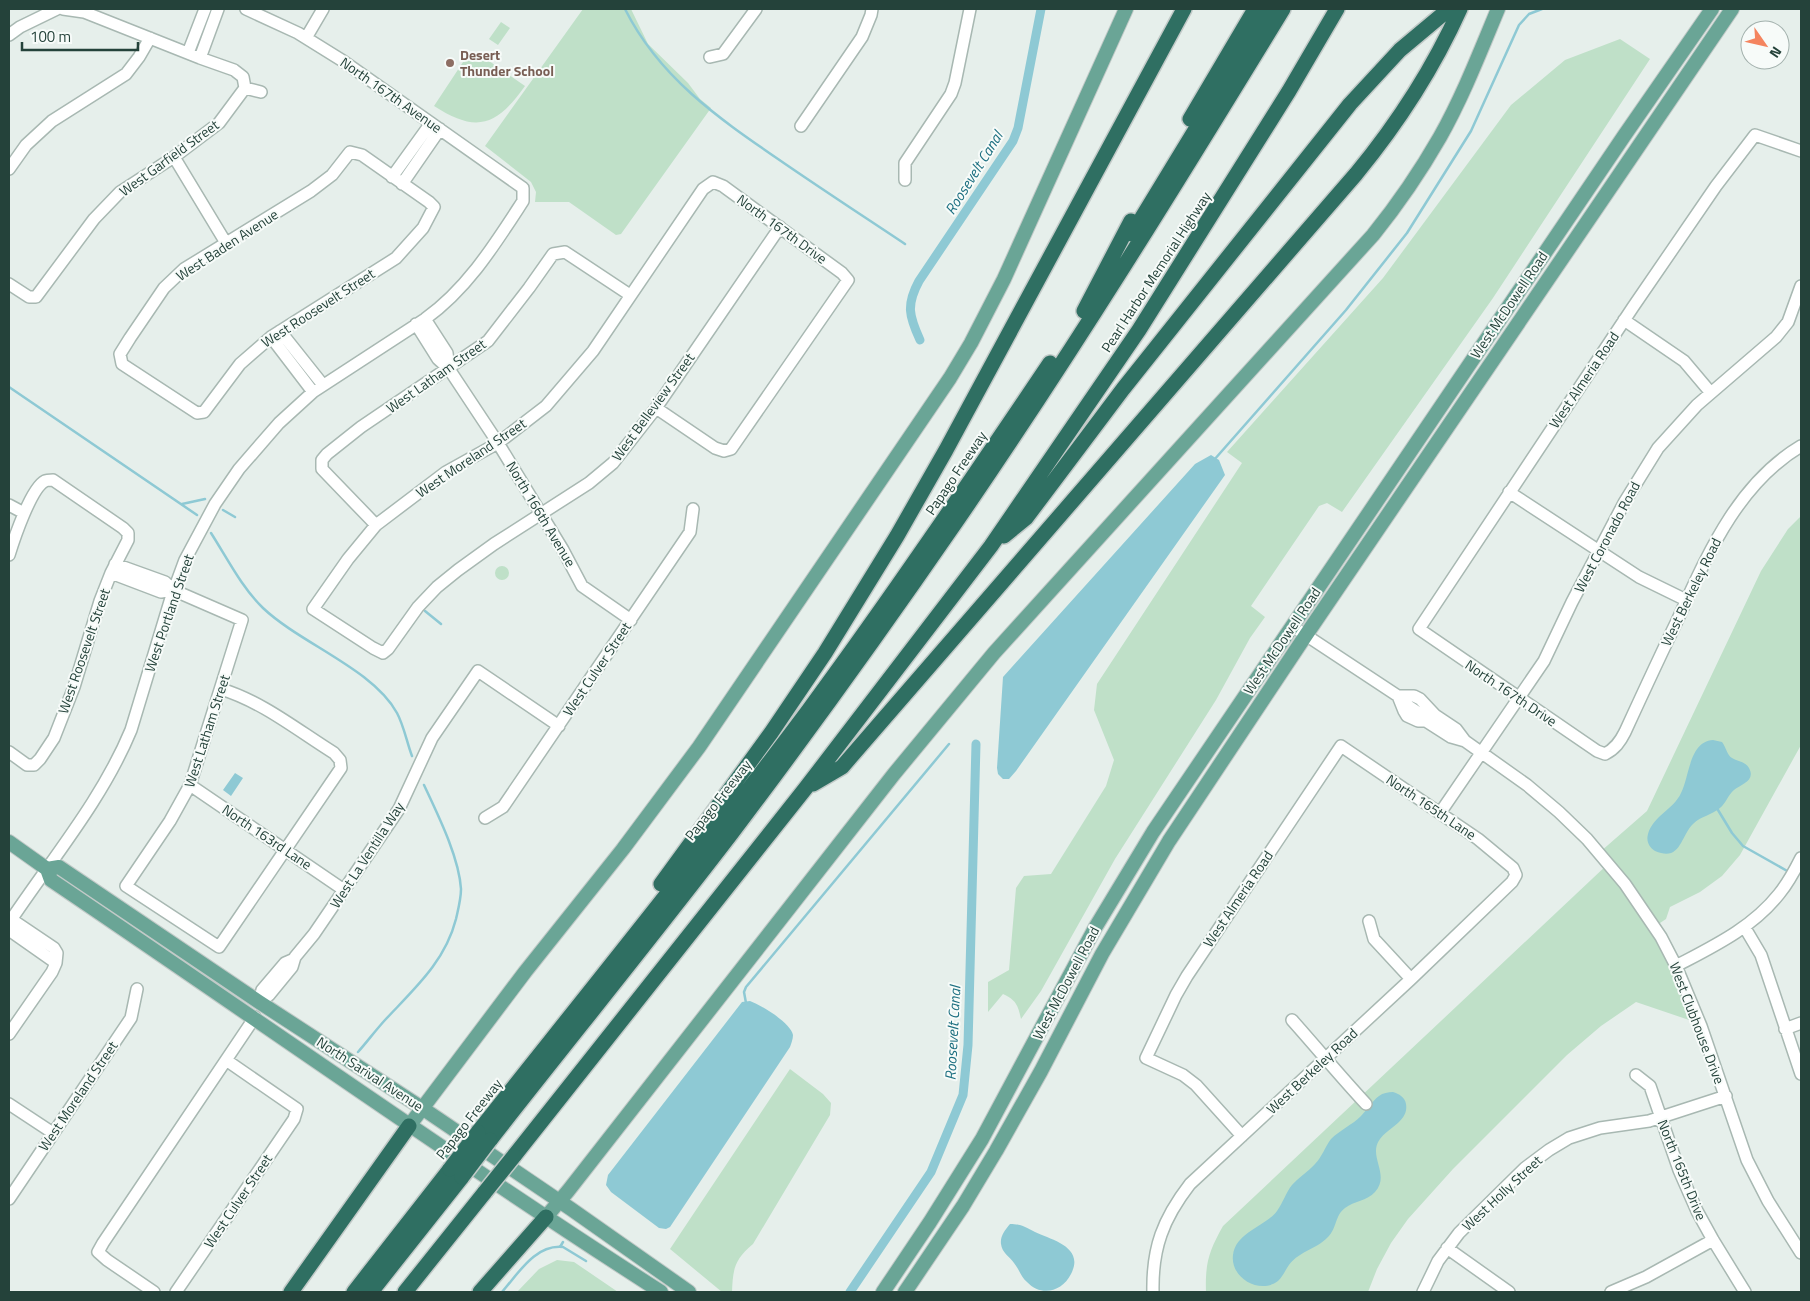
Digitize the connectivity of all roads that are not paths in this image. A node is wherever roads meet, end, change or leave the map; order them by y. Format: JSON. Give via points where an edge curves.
{"nodes":[{"id":1,"x":57,"y":9,"type":"edge"},
{"id":2,"x":64,"y":9,"type":"edge"},
{"id":3,"x":205,"y":9,"type":"edge"},
{"id":4,"x":218,"y":9,"type":"edge"},
{"id":5,"x":246,"y":9,"type":"edge"},
{"id":6,"x":323,"y":9,"type":"edge"},
{"id":7,"x":756,"y":9,"type":"edge"},
{"id":8,"x":872,"y":9,"type":"edge"},
{"id":9,"x":970,"y":9,"type":"edge"},
{"id":10,"x":1126,"y":9,"type":"edge"},
{"id":11,"x":1184,"y":9,"type":"edge"},
{"id":12,"x":1255,"y":9,"type":"edge"},
{"id":13,"x":1269,"y":9,"type":"edge"},
{"id":14,"x":1282,"y":9,"type":"edge"},
{"id":15,"x":1337,"y":9,"type":"edge"},
{"id":16,"x":1449,"y":9,"type":"edge"},
{"id":17,"x":1460,"y":9,"type":"edge"},
{"id":18,"x":1498,"y":9,"type":"edge"},
{"id":19,"x":1712,"y":9,"type":"edge"},
{"id":20,"x":1732,"y":9,"type":"edge"},
{"id":21,"x":9,"y":35,"type":"edge"},
{"id":22,"x":150,"y":38,"type":"junction"},
{"id":23,"x":306,"y":38,"type":"junction"},
{"id":24,"x":188,"y":53,"type":"junction"},
{"id":25,"x":710,"y":57,"type":"dead end"},
{"id":26,"x":200,"y":58,"type":"junction"},
{"id":27,"x":245,"y":88,"type":"junction"},
{"id":28,"x":261,"y":92,"type":"dead end"},
{"id":29,"x":435,"y":126,"type":"junction"},
{"id":30,"x":801,"y":126,"type":"dead end"},
{"id":31,"x":1801,"y":151,"type":"edge"},
{"id":32,"x":174,"y":157,"type":"junction"},
{"id":33,"x":9,"y":169,"type":"edge"},
{"id":34,"x":392,"y":177,"type":"junction"},
{"id":35,"x":905,"y":180,"type":"dead end"},
{"id":36,"x":713,"y":182,"type":"joint"},
{"id":37,"x":402,"y":184,"type":"junction"},
{"id":38,"x":524,"y":196,"type":"joint"},
{"id":39,"x":780,"y":228,"type":"junction"},
{"id":40,"x":226,"y":243,"type":"junction"},
{"id":41,"x":9,"y":284,"type":"edge"},
{"id":42,"x":1800,"y":294,"type":"edge"},
{"id":43,"x":630,"y":295,"type":"junction"},
{"id":44,"x":1084,"y":310,"type":"junction"},
{"id":45,"x":1624,"y":320,"type":"junction"},
{"id":46,"x":420,"y":321,"type":"junction"},
{"id":47,"x":275,"y":334,"type":"junction"},
{"id":48,"x":449,"y":369,"type":"junction"},
{"id":49,"x":323,"y":385,"type":"junction"},
{"id":50,"x":313,"y":392,"type":"junction"},
{"id":51,"x":1711,"y":393,"type":"junction"},
{"id":52,"x":656,"y":408,"type":"junction"},
{"id":53,"x":204,"y":412,"type":"joint"},
{"id":54,"x":498,"y":443,"type":"junction"},
{"id":55,"x":1801,"y":446,"type":"edge"},
{"id":56,"x":1509,"y":492,"type":"junction"},
{"id":57,"x":9,"y":505,"type":"edge"},
{"id":58,"x":692,"y":509,"type":"dead end"},
{"id":59,"x":24,"y":513,"type":"junction"},
{"id":60,"x":541,"y":513,"type":"junction"},
{"id":61,"x":376,"y":525,"type":"junction"},
{"id":62,"x":991,"y":546,"type":"junction"},
{"id":63,"x":1598,"y":551,"type":"junction"},
{"id":64,"x":9,"y":555,"type":"edge"},
{"id":65,"x":113,"y":568,"type":"junction"},
{"id":66,"x":173,"y":590,"type":"junction"},
{"id":67,"x":1686,"y":600,"type":"junction"},
{"id":68,"x":314,"y":609,"type":"joint"},
{"id":69,"x":631,"y":620,"type":"junction"},
{"id":70,"x":1292,"y":626,"type":"junction"},
{"id":71,"x":1419,"y":629,"type":"joint"},
{"id":72,"x":1306,"y":635,"type":"junction"},
{"id":73,"x":221,"y":689,"type":"junction"},
{"id":74,"x":1519,"y":698,"type":"junction"},
{"id":75,"x":559,"y":726,"type":"junction"},
{"id":76,"x":1341,"y":746,"type":"joint"},
{"id":77,"x":9,"y":752,"type":"edge"},
{"id":78,"x":1481,"y":752,"type":"junction"},
{"id":79,"x":1605,"y":754,"type":"joint"},
{"id":80,"x":190,"y":785,"type":"junction"},
{"id":81,"x":805,"y":789,"type":"junction"},
{"id":82,"x":1440,"y":813,"type":"junction"},
{"id":83,"x":484,"y":818,"type":"dead end"},
{"id":84,"x":9,"y":842,"type":"edge"},
{"id":85,"x":286,"y":849,"type":"junction"},
{"id":86,"x":1801,"y":858,"type":"edge"},
{"id":87,"x":47,"y":869,"type":"junction"},
{"id":88,"x":1516,"y":875,"type":"joint"},
{"id":89,"x":344,"y":890,"type":"junction"},
{"id":90,"x":1369,"y":921,"type":"dead end"},
{"id":91,"x":10,"y":924,"type":"edge"},
{"id":92,"x":1745,"y":928,"type":"junction"},
{"id":93,"x":630,"y":941,"type":"junction"},
{"id":94,"x":174,"y":962,"type":"junction"},
{"id":95,"x":1676,"y":966,"type":"junction"},
{"id":96,"x":1411,"y":979,"type":"junction"},
{"id":97,"x":137,"y":989,"type":"dead end"},
{"id":98,"x":259,"y":1002,"type":"junction"},
{"id":99,"x":255,"y":1017,"type":"junction"},
{"id":100,"x":1292,"y":1020,"type":"dead end"},
{"id":101,"x":1801,"y":1023,"type":"edge"},
{"id":102,"x":1785,"y":1029,"type":"junction"},
{"id":103,"x":302,"y":1030,"type":"junction"},
{"id":104,"x":9,"y":1034,"type":"edge"},
{"id":105,"x":1326,"y":1058,"type":"junction"},
{"id":106,"x":226,"y":1060,"type":"junction"},
{"id":107,"x":1801,"y":1074,"type":"edge"},
{"id":108,"x":1636,"y":1075,"type":"dead end"},
{"id":109,"x":1726,"y":1096,"type":"junction"},
{"id":110,"x":9,"y":1104,"type":"edge"},
{"id":111,"x":1366,"y":1104,"type":"dead end"},
{"id":112,"x":422,"y":1108,"type":"junction"},
{"id":113,"x":1661,"y":1118,"type":"junction"},
{"id":114,"x":409,"y":1126,"type":"junction"},
{"id":115,"x":53,"y":1133,"type":"junction"},
{"id":116,"x":484,"y":1136,"type":"junction"},
{"id":117,"x":1242,"y":1136,"type":"junction"},
{"id":118,"x":456,"y":1173,"type":"junction"},
{"id":119,"x":9,"y":1199,"type":"edge"},
{"id":120,"x":560,"y":1202,"type":"junction"},
{"id":121,"x":546,"y":1217,"type":"junction"},
{"id":122,"x":1713,"y":1240,"type":"junction"},
{"id":123,"x":1447,"y":1248,"type":"junction"},
{"id":124,"x":1801,"y":1253,"type":"edge"},
{"id":125,"x":154,"y":1292,"type":"edge"},
{"id":126,"x":176,"y":1292,"type":"edge"},
{"id":127,"x":291,"y":1292,"type":"edge"},
{"id":128,"x":354,"y":1292,"type":"edge"},
{"id":129,"x":371,"y":1292,"type":"edge"},
{"id":130,"x":405,"y":1292,"type":"edge"},
{"id":131,"x":480,"y":1292,"type":"edge"},
{"id":132,"x":661,"y":1292,"type":"edge"},
{"id":133,"x":689,"y":1292,"type":"edge"},
{"id":134,"x":883,"y":1292,"type":"edge"},
{"id":135,"x":905,"y":1292,"type":"edge"},
{"id":136,"x":1153,"y":1292,"type":"edge"},
{"id":137,"x":1423,"y":1292,"type":"edge"},
{"id":138,"x":1509,"y":1292,"type":"edge"},
{"id":139,"x":1611,"y":1292,"type":"edge"},
{"id":140,"x":1745,"y":1292,"type":"edge"}],
"edges":[{"from":1,"to":21,"type":"street"},
{"from":2,"to":22,"type":"street","via":[[84,12]]},
{"from":3,"to":24,"type":"street"},
{"from":4,"to":26,"type":"street"},
{"from":5,"to":23,"type":"street","name":"North 167th Avenue"},
{"from":6,"to":23,"type":"street"},
{"from":7,"to":25,"type":"street","via":[[723,54]]},
{"from":8,"to":30,"type":"street","via":[[862,37]]},
{"from":9,"to":35,"type":"street","via":[[951,94],[905,163]]},
{"from":10,"to":112,"type":"main road","via":[[1012,261],[981,325],[950,378],[683,769]]},
{"from":11,"to":93,"type":"highway","via":[[893,543],[825,653],[754,758],[656,891]]},
{"from":12,"to":44,"type":"highway","via":[[1141,202]]},
{"from":13,"to":44,"type":"highway"},
{"from":14,"to":116,"type":"highway","via":[[1132,254],[1025,420],[834,694],[731,834]]},
{"from":15,"to":62,"type":"highway","name":"Pearl Harbor Memorial Highway","via":[[1144,322]]},
{"from":16,"to":62,"type":"highway","via":[[1400,50],[1350,104],[1123,389],[1026,518]]},
{"from":17,"to":81,"type":"highway","via":[[1424,80],[1390,131],[1346,187],[842,767]]},
{"from":18,"to":120,"type":"main road","via":[[1471,75],[1440,136],[1409,187],[1373,235],[953,701]]},
{"from":19,"to":70,"type":"main road","name":"West McDowell Road"},
{"from":20,"to":72,"type":"main road","name":"West McDowell Road"},
{"from":22,"to":24,"type":"street"},
{"from":22,"to":33,"type":"street","via":[[126,74],[52,121],[26,145]]},
{"from":23,"to":29,"type":"street","name":"North 167th Avenue"},
{"from":24,"to":26,"type":"street"},
{"from":26,"to":27,"type":"street","via":[[234,70],[243,77]]},
{"from":27,"to":28,"type":"street"},
{"from":27,"to":32,"type":"street","name":"West Garfield Street","via":[[219,122]]},
{"from":29,"to":34,"type":"street"},
{"from":29,"to":37,"type":"street"},
{"from":29,"to":38,"type":"street","name":"North 167th Avenue","via":[[523,188]]},
{"from":31,"to":45,"type":"street","name":"West Almeria Road","via":[[1755,135]]},
{"from":32,"to":40,"type":"street"},
{"from":32,"to":41,"type":"street","name":"West Garfield Street","via":[[120,192],[94,219],[36,297],[29,297]]},
{"from":34,"to":37,"type":"street"},
{"from":34,"to":40,"type":"street","name":"West Baden Avenue","via":[[362,155],[350,152],[332,175],[318,186]]},
{"from":36,"to":39,"type":"street","name":"North 167th Drive"},
{"from":36,"to":43,"type":"street","name":"West Moreland Street","via":[[703,189]]},
{"from":37,"to":47,"type":"street","name":"West Roosevelt Street","via":[[434,207],[423,228],[396,258]]},
{"from":38,"to":46,"type":"street","name":"West Portland Street","via":[[524,201],[470,278],[446,302]]},
{"from":39,"to":52,"type":"street","name":"West Belleview Street"},
{"from":39,"to":52,"type":"street","name":"North 167th Drive","via":[[848,280],[731,449],[715,448]]},
{"from":40,"to":53,"type":"street","name":"West Baden Avenue","via":[[184,269],[164,288],[120,354],[122,364],[197,413]]},
{"from":42,"to":51,"type":"street","name":"West Coronado Road","via":[[1788,322],[1776,338]]},
{"from":43,"to":48,"type":"street","name":"West Latham Street","via":[[565,252],[553,254],[488,341]]},
{"from":43,"to":54,"type":"street","name":"West Moreland Street","via":[[593,351],[546,406]]},
{"from":44,"to":93,"type":"highway","name":"Papago Freeway","via":[[943,521],[808,711]]},
{"from":45,"to":51,"type":"street","via":[[1684,361]]},
{"from":45,"to":56,"type":"street","name":"West Almeria Road"},
{"from":46,"to":48,"type":"street","name":"North 166th Avenue","via":[[438,359]]},
{"from":46,"to":49,"type":"street","name":"West Portland Street"},
{"from":47,"to":49,"type":"street"},
{"from":47,"to":50,"type":"street"},
{"from":47,"to":53,"type":"street","name":"West Roosevelt Street","via":[[240,364]]},
{"from":48,"to":54,"type":"street","name":"North 166th Avenue"},
{"from":48,"to":61,"type":"street","name":"West Latham Street","via":[[361,427],[322,460],[322,469]]},
{"from":49,"to":50,"type":"street","name":"West Portland Street"},
{"from":50,"to":66,"type":"street","name":"West Portland Street","via":[[239,469],[215,504]]},
{"from":51,"to":63,"type":"street","name":"West Coronado Road","via":[[1658,448]]},
{"from":52,"to":60,"type":"street","name":"West Belleview Street","via":[[613,463]]},
{"from":54,"to":60,"type":"street","name":"North 166th Avenue"},
{"from":54,"to":61,"type":"street","name":"West Moreland Street","via":[[446,472]]},
{"from":55,"to":67,"type":"street","name":"West Berkeley Road","via":[[1762,476],[1725,524]]},
{"from":56,"to":63,"type":"street"},
{"from":56,"to":71,"type":"street","name":"West Almeria Road"},
{"from":57,"to":59,"type":"street"},
{"from":58,"to":69,"type":"street","name":"West Culver Street","via":[[690,532]]},
{"from":59,"to":64,"type":"street"},
{"from":59,"to":65,"type":"street","name":"West Roosevelt Street","via":[[40,485],[46,480],[53,480],[128,533],[128,540]]},
{"from":60,"to":68,"type":"street","name":"West Belleview Street","via":[[487,548],[438,587],[382,653]]},
{"from":60,"to":69,"type":"street","name":"North 166th Avenue","via":[[582,586]]},
{"from":61,"to":68,"type":"street","name":"West Moreland Street"},
{"from":62,"to":81,"type":"highway"},
{"from":63,"to":67,"type":"street"},
{"from":63,"to":74,"type":"street","name":"West Coronado Road","via":[[1544,661]]},
{"from":65,"to":66,"type":"street","via":[[165,582]]},
{"from":65,"to":77,"type":"street","name":"West Roosevelt Street","via":[[54,738],[34,765],[27,765]]},
{"from":66,"to":73,"type":"street","name":"West Latham Street","via":[[242,620]]},
{"from":66,"to":87,"type":"street","name":"West Portland Street","via":[[123,750]]},
{"from":67,"to":79,"type":"street","name":"West Berkeley Road","via":[[1622,737]]},
{"from":69,"to":75,"type":"street","name":"West Culver Street"},
{"from":70,"to":72,"type":"street","name":"West Clubhouse Drive"},
{"from":70,"to":134,"type":"main road","name":"West McDowell Road","via":[[1153,832],[1096,928],[982,1139]]},
{"from":71,"to":74,"type":"street","name":"North 167th Drive"},
{"from":72,"to":78,"type":"street","name":"West Clubhouse Drive","via":[[1429,717],[1451,737],[1465,741]]},
{"from":72,"to":135,"type":"main road","name":"West McDowell Road","via":[[1157,860],[1106,947],[996,1151]]},
{"from":73,"to":80,"type":"street","name":"West Latham Street"},
{"from":73,"to":85,"type":"street","via":[[268,710],[340,760],[341,768]]},
{"from":74,"to":78,"type":"street","name":"West Coronado Road"},
{"from":74,"to":79,"type":"street","name":"North 167th Drive"},
{"from":75,"to":83,"type":"street","name":"West Culver Street","via":[[503,807]]},
{"from":75,"to":89,"type":"street","name":"West La Ventilla Way","via":[[478,671],[432,738],[399,809]]},
{"from":76,"to":82,"type":"street","name":"North 165th Lane"},
{"from":76,"to":117,"type":"street","name":"West Almeria Road","via":[[1187,976],[1146,1058],[1196,1084]]},
{"from":78,"to":82,"type":"street","name":"West Coronado Road"},
{"from":78,"to":95,"type":"street","name":"West Clubhouse Drive","via":[[1544,798],[1600,852],[1661,937]]},
{"from":80,"to":85,"type":"street","name":"North 163rd Lane"},
{"from":80,"to":85,"type":"street","name":"West Latham Street","via":[[170,822],[126,886],[219,947]]},
{"from":81,"to":130,"type":"highway","bridge":true},
{"from":82,"to":88,"type":"street","name":"North 165th Lane","via":[[1488,847],[1513,868]]},
{"from":84,"to":87,"type":"main road","name":"North Sarival Avenue"},
{"from":85,"to":89,"type":"street","name":"North 163rd Lane"},
{"from":86,"to":92,"type":"street","via":[[1780,893]]},
{"from":87,"to":91,"type":"street","name":"West Portland Street"},
{"from":87,"to":94,"type":"main road","name":"North Sarival Avenue","via":[[51,880]]},
{"from":87,"to":98,"type":"main road","name":"North Sarival Avenue","via":[[59,867]]},
{"from":88,"to":96,"type":"street","name":"West Berkeley Road"},
{"from":89,"to":98,"type":"street","name":"West La Ventilla Way","via":[[295,958],[292,967]]},
{"from":90,"to":96,"type":"street","via":[[1374,939]]},
{"from":91,"to":104,"type":"street","via":[[56,963]]},
{"from":92,"to":95,"type":"street"},
{"from":92,"to":102,"type":"street","via":[[1761,955]]},
{"from":93,"to":116,"type":"highway","name":"Papago Freeway"},
{"from":94,"to":98,"type":"main road","via":[[244,1003],[256,1005]]},
{"from":94,"to":99,"type":"main road","name":"North Sarival Avenue"},
{"from":95,"to":109,"type":"street","name":"West Clubhouse Drive"},
{"from":96,"to":105,"type":"street","name":"West Berkeley Road"},
{"from":97,"to":115,"type":"street","name":"West Moreland Street","via":[[130,1018]]},
{"from":98,"to":103,"type":"main road","name":"North Sarival Avenue"},
{"from":99,"to":103,"type":"main road","via":[[261,1013],[278,1023]]},
{"from":99,"to":106,"type":"street"},
{"from":99,"to":114,"type":"main road","name":"North Sarival Avenue"},
{"from":100,"to":105,"type":"street"},
{"from":101,"to":102,"type":"street"},
{"from":102,"to":107,"type":"street"},
{"from":103,"to":112,"type":"main road","name":"North Sarival Avenue"},
{"from":105,"to":111,"type":"street"},
{"from":105,"to":117,"type":"street","name":"West Berkeley Road"},
{"from":106,"to":125,"type":"street","via":[[98,1252]]},
{"from":106,"to":126,"type":"street","name":"West Culver Street","via":[[297,1109],[294,1119]]},
{"from":108,"to":113,"type":"street","name":"North 165th Drive","via":[[1650,1086]]},
{"from":109,"to":113,"type":"street","name":"West Holly Street"},
{"from":109,"to":124,"type":"street","name":"West Clubhouse Drive","via":[[1748,1160],[1768,1201]]},
{"from":110,"to":115,"type":"street"},
{"from":112,"to":114,"type":"main road"},
{"from":112,"to":120,"type":"main road","name":"North Sarival Avenue"},
{"from":113,"to":122,"type":"street","name":"North 165th Drive","via":[[1686,1186]]},
{"from":113,"to":123,"type":"street","name":"West Holly Street","via":[[1600,1128],[1558,1144],[1525,1168]]},
{"from":114,"to":121,"type":"main road","name":"North Sarival Avenue"},
{"from":114,"to":127,"type":"highway"},
{"from":115,"to":119,"type":"street","name":"West Moreland Street"},
{"from":116,"to":118,"type":"highway","name":"Papago Freeway","bridge":true},
{"from":117,"to":136,"type":"street","name":"West Berkeley Road","via":[[1190,1184],[1174,1204],[1158,1241]]},
{"from":118,"to":128,"type":"highway","name":"Papago Freeway"},
{"from":118,"to":129,"type":"highway"},
{"from":120,"to":121,"type":"main road"},
{"from":120,"to":133,"type":"main road","name":"North Sarival Avenue"},
{"from":121,"to":131,"type":"highway"},
{"from":121,"to":132,"type":"main road","name":"North Sarival Avenue"},
{"from":122,"to":139,"type":"street","via":[[1646,1277]]},
{"from":122,"to":140,"type":"street","name":"North 165th Drive"},
{"from":123,"to":137,"type":"street","name":"West Holly Street"},
{"from":123,"to":138,"type":"street"}]}
